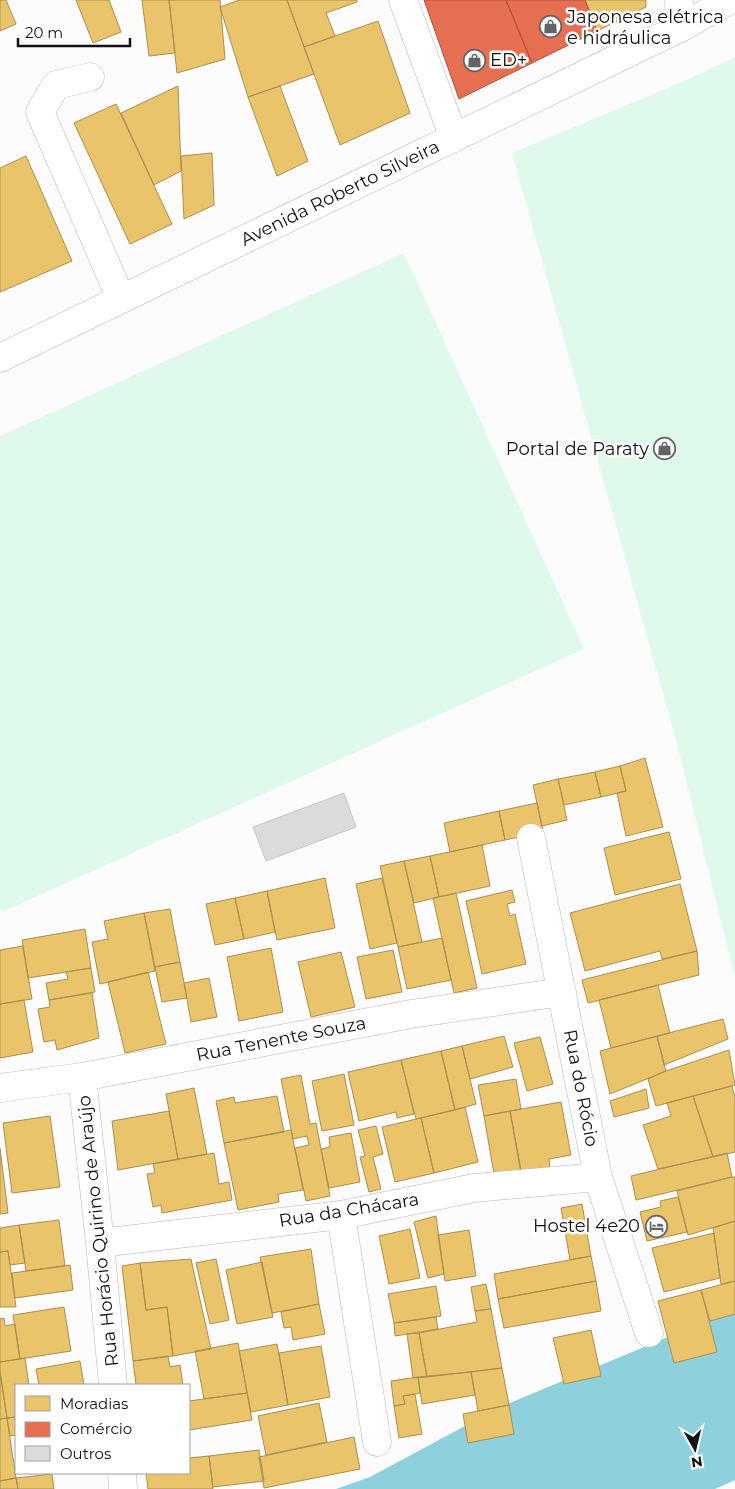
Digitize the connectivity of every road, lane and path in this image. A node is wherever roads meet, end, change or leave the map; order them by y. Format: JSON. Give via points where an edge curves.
{"nodes":[{"id":1,"x":403,"y":0,"type":"edge"},
{"id":2,"x":679,"y":0,"type":"edge"},
{"id":3,"x":730,"y":0,"type":"edge"},
{"id":4,"x":735,"y":12,"type":"edge"},
{"id":5,"x":680,"y":28,"type":"junction"},
{"id":6,"x":90,"y":77,"type":"dead end"},
{"id":7,"x":454,"y":138,"type":"junction"},
{"id":8,"x":121,"y":299,"type":"junction"},
{"id":9,"x":0,"y":358,"type":"edge"},
{"id":10,"x":531,"y":838,"type":"dead end"},
{"id":11,"x":562,"y":992,"type":"junction"},
{"id":12,"x":82,"y":1077,"type":"junction"},
{"id":13,"x":0,"y":1088,"type":"edge"},
{"id":14,"x":598,"y":1177,"type":"junction"},
{"id":15,"x":341,"y":1215,"type":"junction"},
{"id":16,"x":100,"y":1243,"type":"junction"},
{"id":17,"x":649,"y":1333,"type":"dead end"},
{"id":18,"x":113,"y":1384,"type":"edge"},
{"id":19,"x":376,"y":1442,"type":"dead end"},
{"id":20,"x":122,"y":1474,"type":"edge"},
{"id":21,"x":123,"y":1489,"type":"edge"}],
"edges":[{"from":1,"to":7,"type":"street"},
{"from":2,"to":5,"type":"street"},
{"from":3,"to":5,"type":"street","name":"Avenida Roberto Silveira"},
{"from":4,"to":5,"type":"street","name":"Avenida Roberto Silveira","via":[[700,25]]},
{"from":5,"to":7,"type":"street","name":"Avenida Roberto Silveira"},
{"from":6,"to":8,"type":"street","via":[[56,85],[40,112]]},
{"from":7,"to":8,"type":"street","name":"Avenida Roberto Silveira"},
{"from":8,"to":9,"type":"street","name":"Avenida Roberto Silveira"},
{"from":10,"to":11,"type":"street","name":"Rua do Rócio"},
{"from":11,"to":12,"type":"street","name":"Rua Tenente Souza","via":[[411,1014]]},
{"from":11,"to":14,"type":"street","name":"Rua do Rócio"},
{"from":12,"to":13,"type":"street","name":"Rua Tenente Souza"},
{"from":12,"to":16,"type":"street","name":"Rua Horácio Quirino de Araújo"},
{"from":14,"to":15,"type":"street","name":"Rua da Chácara","via":[[474,1188]]},
{"from":14,"to":17,"type":"street","name":"Rua do Rócio"},
{"from":15,"to":16,"type":"street","name":"Rua da Chácara"},
{"from":15,"to":19,"type":"street"},
{"from":16,"to":18,"type":"street","name":"Rua Horácio Quirino de Araújo"},
{"from":20,"to":21,"type":"street"}]}
